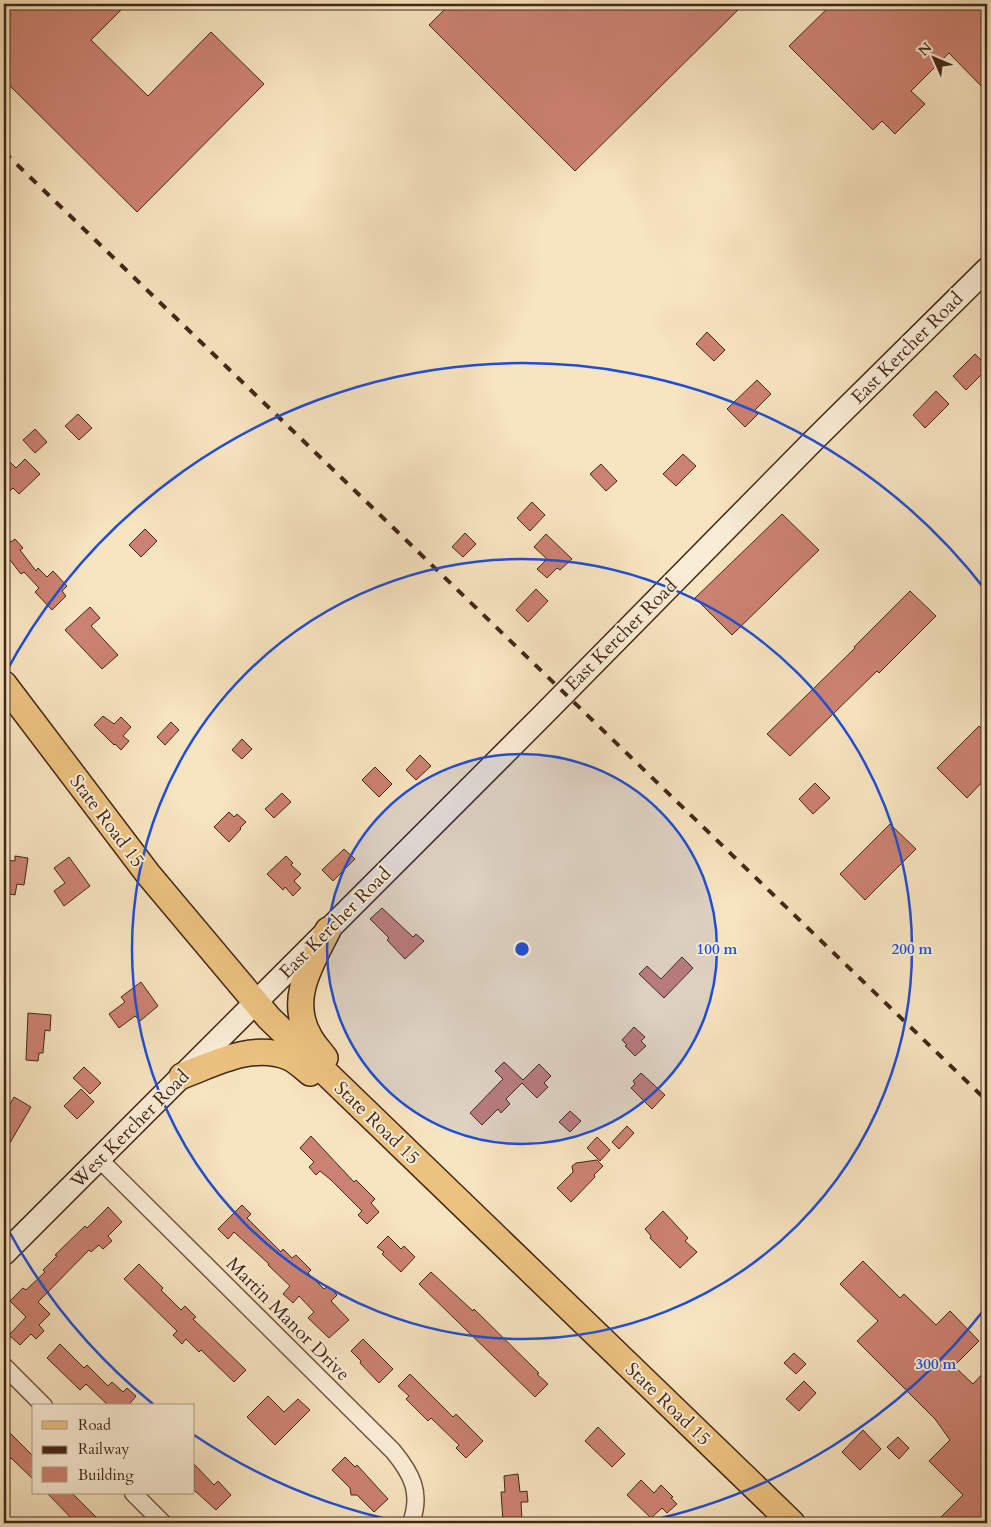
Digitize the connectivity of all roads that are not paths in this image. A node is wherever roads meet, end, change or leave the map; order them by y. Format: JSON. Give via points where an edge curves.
{"nodes":[{"id":1,"x":987,"y":269,"type":"edge"},
{"id":2,"x":4,"y":684,"type":"edge"},
{"id":3,"x":328,"y":930,"type":"junction"},
{"id":4,"x":255,"y":1003,"type":"junction"},
{"id":5,"x":182,"y":1076,"type":"junction"},
{"id":6,"x":374,"y":1121,"type":"junction"},
{"id":7,"x":99,"y":1159,"type":"junction"},
{"id":8,"x":4,"y":1254,"type":"edge"},
{"id":9,"x":4,"y":1366,"type":"edge"},
{"id":10,"x":42,"y":1404,"type":"edge"},
{"id":11,"x":134,"y":1494,"type":"edge"},
{"id":12,"x":163,"y":1523,"type":"edge"},
{"id":13,"x":410,"y":1523,"type":"edge"},
{"id":14,"x":792,"y":1523,"type":"edge"}],
"edges":[{"from":1,"to":3,"type":"main road","name":"East Kercher Road"},
{"from":2,"to":4,"type":"main road","name":"State Road 15","via":[[148,874]]},
{"from":3,"to":4,"type":"main road","name":"East Kercher Road"},
{"from":3,"to":6,"type":"main road","via":[[302,986],[302,1020],[309,1037]]},
{"from":4,"to":5,"type":"main road","name":"West Kercher Road"},
{"from":4,"to":6,"type":"main road","name":"State Road 15"},
{"from":5,"to":6,"type":"main road","via":[[254,1051],[289,1057]]},
{"from":5,"to":7,"type":"main road","name":"West Kercher Road"},
{"from":6,"to":14,"type":"main road","name":"State Road 15"},
{"from":7,"to":8,"type":"main road","name":"West Kercher Road"},
{"from":7,"to":13,"type":"street","name":"Martin Manor Drive","via":[[393,1451],[414,1484],[415,1509]]},
{"from":9,"to":10,"type":"street"},
{"from":11,"to":12,"type":"street"}]}
